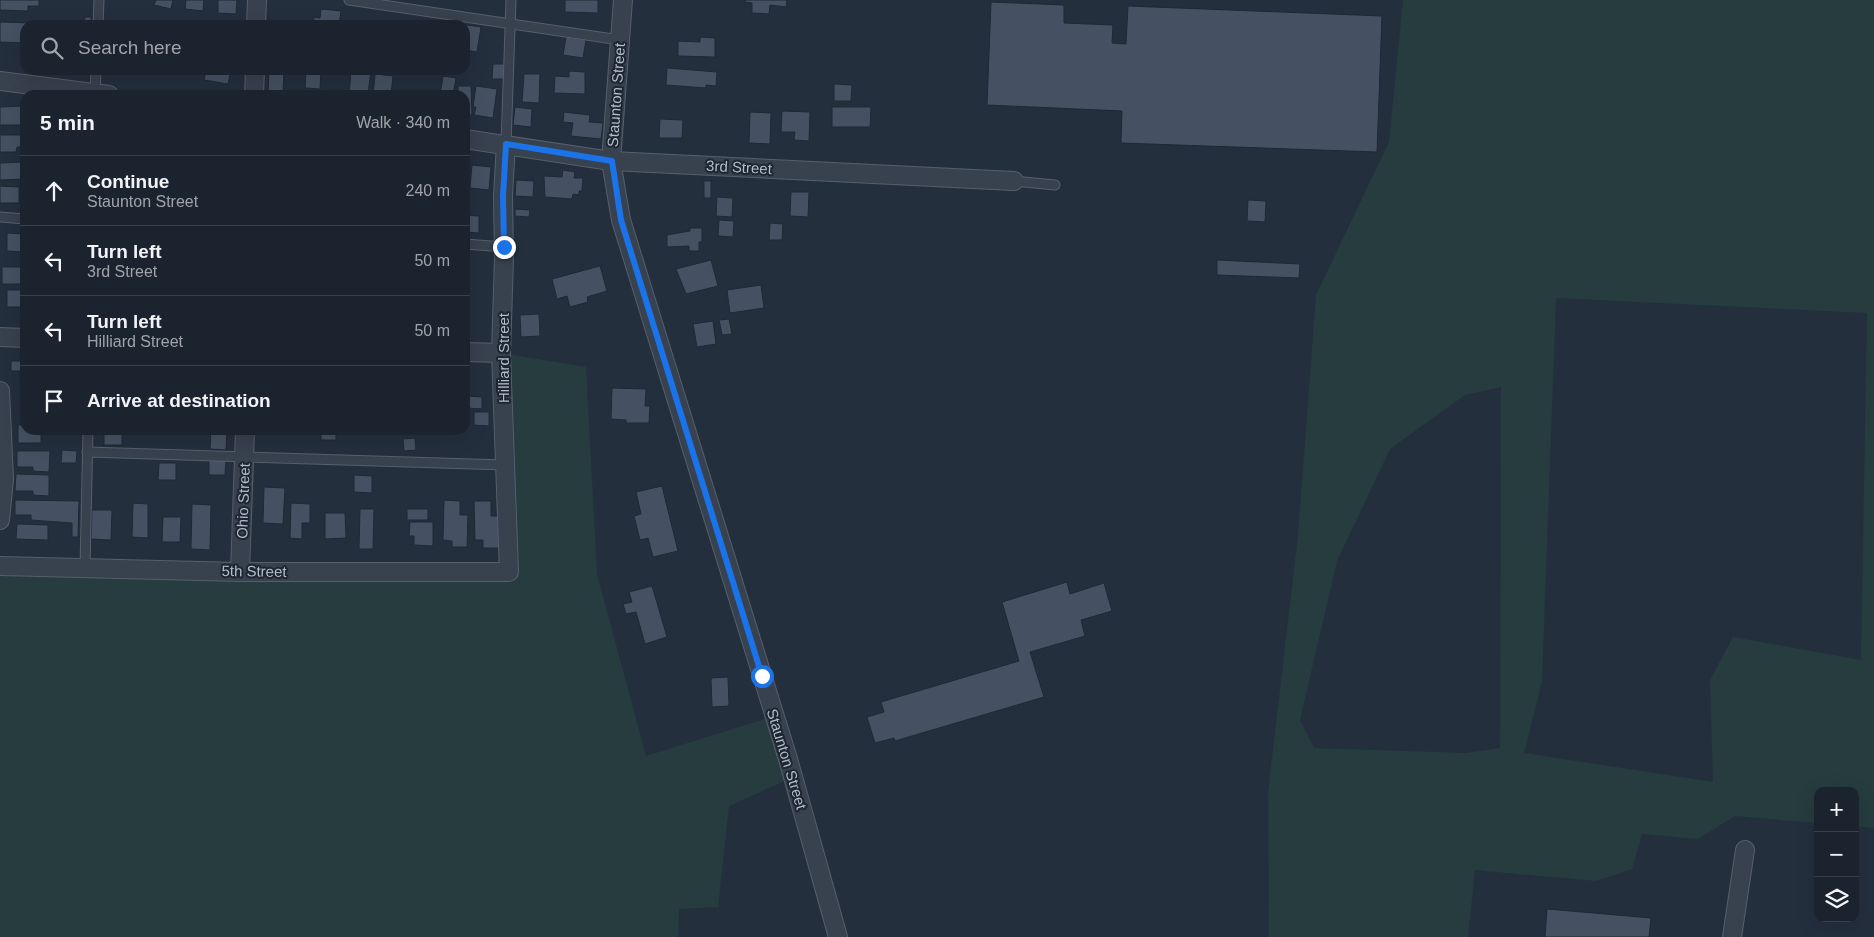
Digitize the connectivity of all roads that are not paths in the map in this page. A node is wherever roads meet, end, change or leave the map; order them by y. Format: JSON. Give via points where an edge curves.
{"nodes":[{"id":1,"x":99,"y":0,"type":"edge"},
{"id":2,"x":257,"y":0,"type":"edge"},
{"id":3,"x":349,"y":0,"type":"edge"},
{"id":4,"x":511,"y":0,"type":"edge"},
{"id":5,"x":623,"y":0,"type":"edge"},
{"id":6,"x":98,"y":20,"type":"edge"},
{"id":7,"x":256,"y":20,"type":"edge"},
{"id":8,"x":510,"y":24,"type":"junction"},
{"id":9,"x":620,"y":40,"type":"junction"},
{"id":10,"x":97,"y":75,"type":"edge"},
{"id":11,"x":255,"y":75,"type":"edge"},
{"id":12,"x":0,"y":81,"type":"edge"},
{"id":13,"x":69,"y":90,"type":"edge"},
{"id":14,"x":99,"y":90,"type":"edge"},
{"id":15,"x":254,"y":90,"type":"edge"},
{"id":16,"x":470,"y":140,"type":"edge"},
{"id":17,"x":506,"y":144,"type":"junction"},
{"id":18,"x":612,"y":161,"type":"junction"},
{"id":19,"x":1014,"y":181,"type":"joint"},
{"id":20,"x":1055,"y":185,"type":"dead end"},
{"id":21,"x":0,"y":217,"type":"edge"},
{"id":22,"x":20,"y":219,"type":"edge"},
{"id":23,"x":470,"y":244,"type":"edge"},
{"id":24,"x":504,"y":247,"type":"junction"},
{"id":25,"x":0,"y":337,"type":"edge"},
{"id":26,"x":20,"y":338,"type":"edge"},
{"id":27,"x":470,"y":352,"type":"edge"},
{"id":28,"x":501,"y":353,"type":"junction"},
{"id":29,"x":0,"y":391,"type":"edge"},
{"id":30,"x":88,"y":435,"type":"edge"},
{"id":31,"x":245,"y":435,"type":"edge"},
{"id":32,"x":87,"y":452,"type":"junction"},
{"id":33,"x":244,"y":457,"type":"junction"},
{"id":34,"x":505,"y":465,"type":"junction"},
{"id":35,"x":0,"y":520,"type":"edge"},
{"id":36,"x":0,"y":566,"type":"edge"},
{"id":37,"x":84,"y":568,"type":"junction"},
{"id":38,"x":240,"y":572,"type":"junction"},
{"id":39,"x":509,"y":572,"type":"joint"},
{"id":40,"x":1745,"y":850,"type":"dead end"},
{"id":41,"x":838,"y":937,"type":"edge"},
{"id":42,"x":1732,"y":937,"type":"edge"}],
"edges":[{"from":1,"to":6,"type":"lane"},
{"from":2,"to":7,"type":"street"},
{"from":3,"to":8,"type":"lane"},
{"from":4,"to":8,"type":"lane"},
{"from":5,"to":9,"type":"street","name":"Staunton Street"},
{"from":8,"to":9,"type":"lane"},
{"from":8,"to":17,"type":"lane"},
{"from":9,"to":18,"type":"street","name":"Staunton Street"},
{"from":10,"to":14,"type":"lane"},
{"from":11,"to":15,"type":"street"},
{"from":12,"to":13,"type":"street"},
{"from":16,"to":17,"type":"street","name":"3rd Street"},
{"from":17,"to":18,"type":"street","name":"3rd Street"},
{"from":17,"to":24,"type":"street","name":"Hilliard Street"},
{"from":18,"to":19,"type":"street","name":"3rd Street"},
{"from":18,"to":41,"type":"street","name":"Staunton Street","via":[[621,220],[788,758]]},
{"from":19,"to":20,"type":"lane"},
{"from":21,"to":22,"type":"lane"},
{"from":23,"to":24,"type":"lane"},
{"from":24,"to":28,"type":"street","name":"Hilliard Street"},
{"from":25,"to":26,"type":"street"},
{"from":27,"to":28,"type":"street"},
{"from":28,"to":34,"type":"street","name":"Hilliard Street"},
{"from":29,"to":35,"type":"street","via":[[4,479]]},
{"from":30,"to":32,"type":"lane"},
{"from":31,"to":33,"type":"street","name":"Ohio Street"},
{"from":32,"to":33,"type":"lane"},
{"from":32,"to":37,"type":"lane"},
{"from":33,"to":34,"type":"lane"},
{"from":33,"to":38,"type":"street","name":"Ohio Street"},
{"from":34,"to":39,"type":"street","name":"Hilliard Street"},
{"from":36,"to":37,"type":"street","name":"5th Street"},
{"from":37,"to":38,"type":"street","name":"5th Street"},
{"from":38,"to":39,"type":"street","name":"5th Street"},
{"from":40,"to":42,"type":"street"}]}
